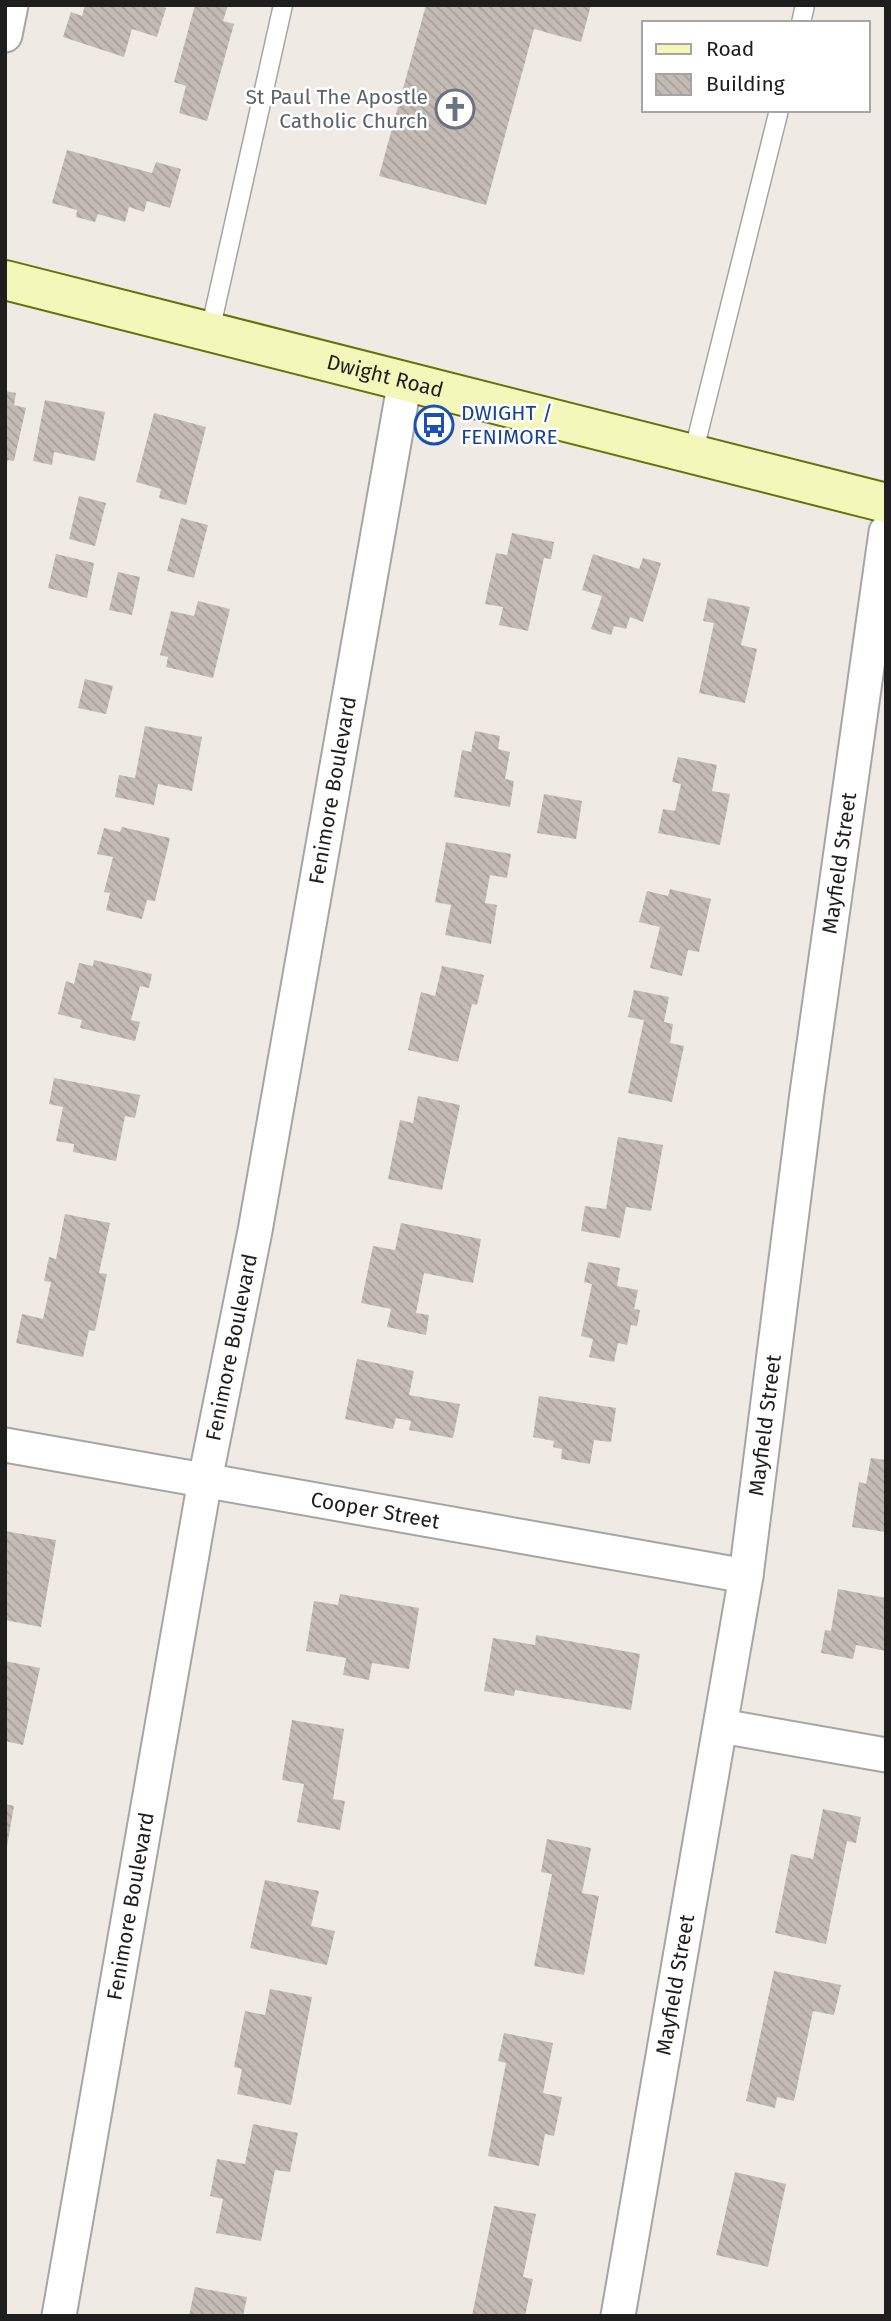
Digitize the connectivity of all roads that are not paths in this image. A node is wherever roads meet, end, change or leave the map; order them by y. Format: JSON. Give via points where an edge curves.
{"nodes":[{"id":1,"x":11,"y":5,"type":"edge"},
{"id":2,"x":283,"y":5,"type":"edge"},
{"id":3,"x":5,"y":34,"type":"edge"},
{"id":4,"x":778,"y":112,"type":"edge"},
{"id":5,"x":5,"y":280,"type":"edge"},
{"id":6,"x":210,"y":331,"type":"junction"},
{"id":7,"x":405,"y":380,"type":"junction"},
{"id":8,"x":693,"y":454,"type":"junction"},
{"id":9,"x":886,"y":503,"type":"edge"},
{"id":10,"x":886,"y":532,"type":"edge"},
{"id":11,"x":5,"y":1446,"type":"edge"},
{"id":12,"x":205,"y":1480,"type":"junction"},
{"id":13,"x":746,"y":1576,"type":"junction"},
{"id":14,"x":722,"y":1726,"type":"junction"},
{"id":15,"x":886,"y":1755,"type":"edge"},
{"id":16,"x":59,"y":2316,"type":"edge"},
{"id":17,"x":618,"y":2316,"type":"edge"}],
"edges":[{"from":1,"to":3,"type":"street"},
{"from":2,"to":6,"type":"lane"},
{"from":4,"to":8,"type":"lane"},
{"from":5,"to":6,"type":"main road","name":"Dwight Road"},
{"from":6,"to":7,"type":"main road","name":"Dwight Road"},
{"from":7,"to":8,"type":"main road","name":"Dwight Road"},
{"from":7,"to":12,"type":"street","name":"Fenimore Boulevard","via":[[255,1231]]},
{"from":8,"to":9,"type":"main road","name":"Dwight Road"},
{"from":10,"to":13,"type":"street","name":"Mayfield Street","via":[[807,1093]]},
{"from":11,"to":12,"type":"street","name":"Cooper Street"},
{"from":12,"to":13,"type":"street","name":"Cooper Street"},
{"from":12,"to":16,"type":"street","name":"Fenimore Boulevard"},
{"from":13,"to":14,"type":"street","name":"Mayfield Street"},
{"from":14,"to":15,"type":"street"},
{"from":14,"to":17,"type":"street","name":"Mayfield Street"}]}
